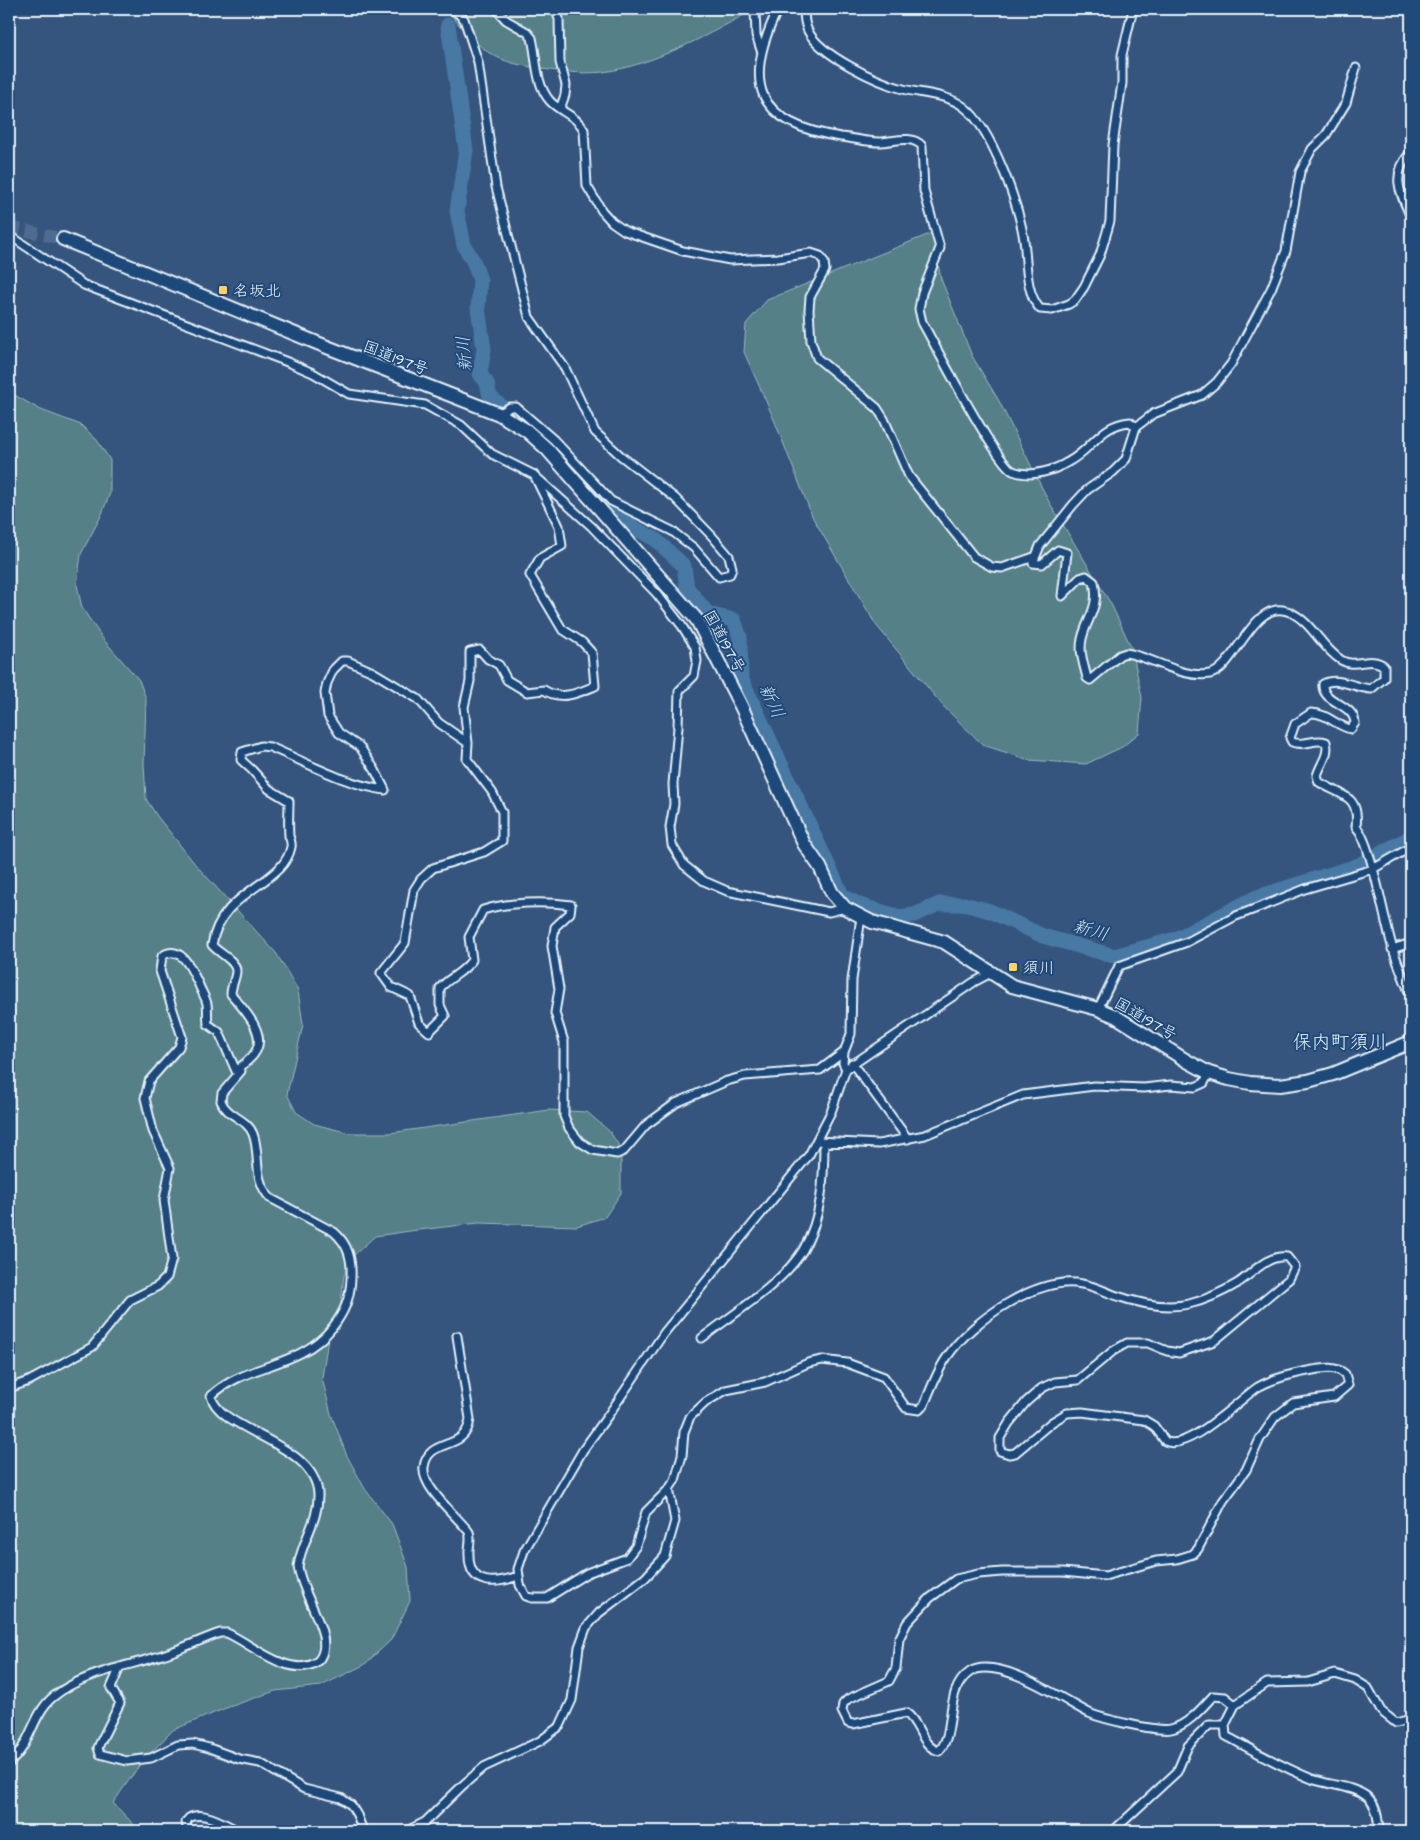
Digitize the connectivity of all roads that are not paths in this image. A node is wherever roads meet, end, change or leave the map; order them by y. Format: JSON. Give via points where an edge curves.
{"nodes":[{"id":1,"x":453,"y":9,"type":"edge"},
{"id":2,"x":496,"y":9,"type":"edge"},
{"id":3,"x":552,"y":9,"type":"edge"},
{"id":4,"x":755,"y":9,"type":"edge"},
{"id":5,"x":778,"y":9,"type":"edge"},
{"id":6,"x":804,"y":9,"type":"edge"},
{"id":7,"x":1133,"y":9,"type":"edge"},
{"id":8,"x":761,"y":50,"type":"junction"},
{"id":9,"x":1356,"y":68,"type":"dead end"},
{"id":10,"x":560,"y":109,"type":"junction"},
{"id":11,"x":1411,"y":152,"type":"edge"},
{"id":12,"x":1411,"y":217,"type":"edge"},
{"id":13,"x":9,"y":235,"type":"edge"},
{"id":14,"x":63,"y":238,"type":"tunnel mouth"},
{"id":15,"x":500,"y":414,"type":"junction"},
{"id":16,"x":1136,"y":428,"type":"junction"},
{"id":17,"x":534,"y":475,"type":"junction"},
{"id":18,"x":611,"y":501,"type":"junction"},
{"id":19,"x":602,"y":511,"type":"junction"},
{"id":20,"x":1034,"y":557,"type":"junction"},
{"id":21,"x":468,"y":743,"type":"junction"},
{"id":22,"x":1411,"y":847,"type":"edge"},
{"id":23,"x":1373,"y":869,"type":"junction"},
{"id":24,"x":845,"y":908,"type":"junction"},
{"id":25,"x":861,"y":917,"type":"junction"},
{"id":26,"x":1411,"y":943,"type":"edge"},
{"id":27,"x":1392,"y":949,"type":"junction"},
{"id":28,"x":993,"y":972,"type":"junction"},
{"id":29,"x":1411,"y":997,"type":"edge"},
{"id":30,"x":1098,"y":1009,"type":"junction"},
{"id":31,"x":1411,"y":1042,"type":"edge"},
{"id":32,"x":844,"y":1052,"type":"junction"},
{"id":33,"x":852,"y":1063,"type":"junction"},
{"id":34,"x":846,"y":1069,"type":"junction"},
{"id":35,"x":236,"y":1071,"type":"junction"},
{"id":36,"x":1209,"y":1073,"type":"junction"},
{"id":37,"x":908,"y":1139,"type":"junction"},
{"id":38,"x":820,"y":1141,"type":"junction"},
{"id":39,"x":457,"y":1336,"type":"dead end"},
{"id":40,"x":702,"y":1338,"type":"dead end"},
{"id":41,"x":9,"y":1388,"type":"edge"},
{"id":42,"x":669,"y":1489,"type":"junction"},
{"id":43,"x":518,"y":1576,"type":"junction"},
{"id":44,"x":120,"y":1666,"type":"junction"},
{"id":45,"x":1235,"y":1705,"type":"junction"},
{"id":46,"x":1411,"y":1719,"type":"edge"},
{"id":47,"x":1225,"y":1724,"type":"junction"},
{"id":48,"x":9,"y":1762,"type":"edge"},
{"id":49,"x":188,"y":1831,"type":"edge"},
{"id":50,"x":238,"y":1831,"type":"edge"},
{"id":51,"x":363,"y":1831,"type":"edge"},
{"id":52,"x":407,"y":1831,"type":"edge"},
{"id":53,"x":1113,"y":1831,"type":"edge"},
{"id":54,"x":1379,"y":1831,"type":"edge"}],
"edges":[{"from":1,"to":18,"type":"street","via":[[464,19],[478,62],[496,187],[529,317],[565,368],[595,432],[675,498],[712,536],[729,556],[730,574],[725,578],[719,577],[694,548],[672,531]]},
{"from":2,"to":10,"type":"street","via":[[532,38],[540,84],[549,100]]},
{"from":3,"to":10,"type":"street","via":[[559,19],[560,62],[566,85]]},
{"from":4,"to":8,"type":"street","via":[[756,35]]},
{"from":5,"to":8,"type":"street"},
{"from":6,"to":7,"type":"street","via":[[807,30],[815,42],[860,73],[904,89],[955,101],[972,114],[983,130],[1012,194],[1036,304],[1040,309],[1052,310],[1069,304],[1084,287],[1100,255],[1110,221],[1122,55]]},
{"from":8,"to":16,"type":"street","via":[[762,94],[780,116],[815,133],[879,142],[914,140],[922,146],[924,191],[940,248],[919,309],[927,330],[1007,466],[1026,474],[1048,471],[1072,460],[1116,423],[1130,422]]},
{"from":9,"to":16,"type":"street","via":[[1346,102],[1331,128],[1312,149],[1300,172],[1286,251],[1231,364],[1202,395],[1153,414]]},
{"from":10,"to":20,"type":"street","via":[[580,122],[584,130],[587,186],[602,211],[625,231],[683,251],[730,260],[812,253],[820,256],[825,270],[810,297],[809,310],[811,340],[817,358],[876,408],[909,476],[974,557],[992,567],[1002,568]]},
{"from":11,"to":12,"type":"street","via":[[1399,171],[1398,183]]},
{"from":13,"to":17,"type":"street","via":[[84,285],[290,363],[349,394],[425,405],[461,425],[492,454]]},
{"from":14,"to":15,"type":"highway","name":"国道197号"},
{"from":15,"to":18,"type":"street","via":[[516,407],[554,440]]},
{"from":15,"to":19,"type":"highway","name":"国道197号","via":[[547,449]]},
{"from":16,"to":20,"type":"street","via":[[1126,459],[1080,498]]},
{"from":17,"to":21,"type":"street","via":[[559,526],[562,546],[540,558],[530,575],[562,629],[592,653],[595,686],[574,695],[553,696],[544,690],[527,692],[507,680],[499,665],[480,650],[470,652],[470,681],[464,707]]},
{"from":17,"to":24,"type":"street","via":[[591,526],[657,594],[695,647],[694,676],[679,691],[670,827],[672,846],[684,865],[704,881],[727,891],[830,912]]},
{"from":18,"to":19,"type":"street"},
{"from":19,"to":24,"type":"highway","name":"国道197号","via":[[697,620],[741,706],[804,844],[832,893]]},
{"from":20,"to":23,"type":"street","via":[[1033,563],[1042,564],[1058,550],[1067,553],[1062,596],[1080,578],[1086,576],[1094,582],[1095,608],[1081,640],[1090,680],[1126,653],[1193,674],[1216,672],[1224,666],[1249,628],[1267,615],[1283,610],[1305,623],[1343,662],[1359,664],[1370,660],[1384,666],[1384,678],[1371,689],[1330,680],[1323,684],[1322,690],[1326,695],[1353,715],[1355,723],[1351,729],[1325,716],[1311,714],[1295,724],[1290,732],[1292,742],[1297,744],[1317,739],[1326,742],[1328,748],[1317,776],[1319,782],[1339,791],[1354,803],[1358,816],[1356,827],[1362,834]]},
{"from":21,"to":32,"type":"street","via":[[467,759],[492,792],[502,812],[502,840],[484,852],[433,868],[421,879],[414,890],[405,943],[381,973],[391,987],[410,996],[419,1023],[429,1032],[445,1016],[440,1005],[440,988],[450,976],[463,973],[472,960],[469,937],[483,910],[551,903],[571,905],[570,913],[555,927],[552,946],[560,989],[556,1013],[564,1042],[564,1116],[580,1142],[593,1150],[617,1154],[624,1151],[646,1125],[676,1103],[727,1081],[745,1076],[820,1070]]},
{"from":21,"to":35,"type":"street","via":[[439,723],[418,699],[372,672],[342,661],[327,683],[325,703],[328,716],[339,733],[360,747],[385,790],[360,786],[322,772],[270,747],[242,752],[241,760],[269,789],[289,801],[292,846],[286,860],[225,912],[214,929],[212,945],[232,962],[236,970],[232,994],[253,1022],[258,1036],[255,1053]]},
{"from":22,"to":23,"type":"street"},
{"from":23,"to":27,"type":"street"},
{"from":23,"to":30,"type":"street","via":[[1305,889],[1236,916],[1187,942],[1119,966]]},
{"from":24,"to":25,"type":"highway","name":"国道197号"},
{"from":25,"to":28,"type":"highway","name":"国道197号","via":[[944,942]]},
{"from":25,"to":32,"type":"street","via":[[852,980],[850,1034]]},
{"from":26,"to":27,"type":"street"},
{"from":27,"to":29,"type":"street"},
{"from":28,"to":30,"type":"highway","name":"国道197号","via":[[1012,986]]},
{"from":28,"to":33,"type":"street"},
{"from":30,"to":36,"type":"highway","name":"国道197号","via":[[1139,1029]]},
{"from":31,"to":36,"type":"highway","name":"国道197号","via":[[1308,1081],[1280,1085],[1250,1084]]},
{"from":32,"to":34,"type":"street"},
{"from":33,"to":34,"type":"street"},
{"from":33,"to":37,"type":"street"},
{"from":34,"to":38,"type":"street"},
{"from":35,"to":41,"type":"street","via":[[219,1032],[208,1024],[207,1003],[190,966],[176,953],[165,954],[160,962],[160,971],[182,1037],[179,1047],[149,1081],[145,1098],[153,1131],[170,1168],[164,1200],[172,1259],[170,1269],[158,1286],[130,1300],[92,1347],[29,1381]]},
{"from":35,"to":44,"type":"street","via":[[241,1071],[220,1100],[230,1115],[251,1129],[264,1190],[270,1198],[342,1238],[352,1266],[346,1306],[325,1336],[298,1356],[242,1377],[219,1388],[211,1396],[212,1401],[233,1419],[282,1447],[315,1480],[318,1507],[314,1526],[299,1556],[298,1567],[322,1632],[324,1649],[318,1661],[310,1666],[296,1666],[269,1657],[227,1633],[220,1633],[167,1654]]},
{"from":36,"to":37,"type":"street","via":[[1204,1083],[1195,1087],[1094,1086],[1023,1095],[925,1136]]},
{"from":37,"to":38,"type":"street","via":[[879,1144]]},
{"from":38,"to":40,"type":"street","via":[[820,1196],[817,1215],[803,1250],[771,1284]]},
{"from":38,"to":43,"type":"street","via":[[664,1333],[583,1450],[524,1551]]},
{"from":39,"to":43,"type":"street","via":[[469,1427],[460,1440],[434,1449],[423,1472],[427,1483],[469,1532],[470,1563],[479,1578],[486,1582],[500,1582]]},
{"from":42,"to":43,"type":"street","via":[[646,1512],[636,1546],[627,1558],[587,1573],[552,1596],[539,1599],[526,1596]]},
{"from":42,"to":45,"type":"street","via":[[678,1471],[684,1432],[690,1417],[726,1390],[765,1382],[815,1361],[839,1362],[884,1377],[906,1408],[919,1410],[947,1356],[958,1344],[987,1319],[1049,1284],[1071,1282],[1137,1302],[1177,1306],[1212,1297],[1264,1262],[1280,1256],[1287,1258],[1295,1267],[1290,1279],[1219,1338],[1178,1352],[1148,1343],[1120,1346],[1078,1380],[1055,1382],[1042,1388],[1018,1410],[1000,1438],[1000,1451],[1015,1453],[1052,1422],[1074,1412],[1144,1420],[1154,1426],[1165,1440],[1174,1442],[1210,1426],[1265,1384],[1288,1375],[1324,1368],[1345,1374],[1348,1385],[1339,1394],[1293,1403],[1275,1417],[1260,1439],[1246,1470],[1223,1500],[1198,1549],[1186,1557],[1156,1561],[1105,1576],[1002,1572],[956,1579],[930,1598],[907,1623],[899,1640],[896,1668],[889,1681],[848,1699],[842,1711],[848,1723],[853,1724],[906,1713],[927,1744],[939,1751],[946,1744],[956,1691],[972,1671],[982,1669],[1027,1679],[1089,1713],[1120,1722],[1171,1729],[1190,1720],[1213,1696],[1225,1697]]},
{"from":42,"to":52,"type":"street","via":[[675,1521],[665,1556],[645,1578],[599,1613],[586,1628],[579,1647],[572,1700],[560,1726],[540,1741],[476,1773],[425,1822]]},
{"from":44,"to":48,"type":"street","via":[[54,1696],[42,1710],[20,1752]]},
{"from":44,"to":51,"type":"street","via":[[111,1688],[120,1703],[98,1748],[100,1754],[127,1761],[151,1758],[178,1745],[209,1748],[260,1763],[304,1789],[341,1798],[351,1805]]},
{"from":45,"to":46,"type":"street","via":[[1267,1683],[1308,1682],[1335,1674],[1368,1688],[1381,1711],[1396,1723]]},
{"from":45,"to":47,"type":"street"},
{"from":47,"to":53,"type":"street","via":[[1209,1725],[1188,1746],[1177,1772]]},
{"from":47,"to":54,"type":"street","via":[[1226,1736],[1281,1766],[1366,1796],[1377,1813]]},
{"from":49,"to":50,"type":"street","via":[[188,1818],[200,1816]]}]}
